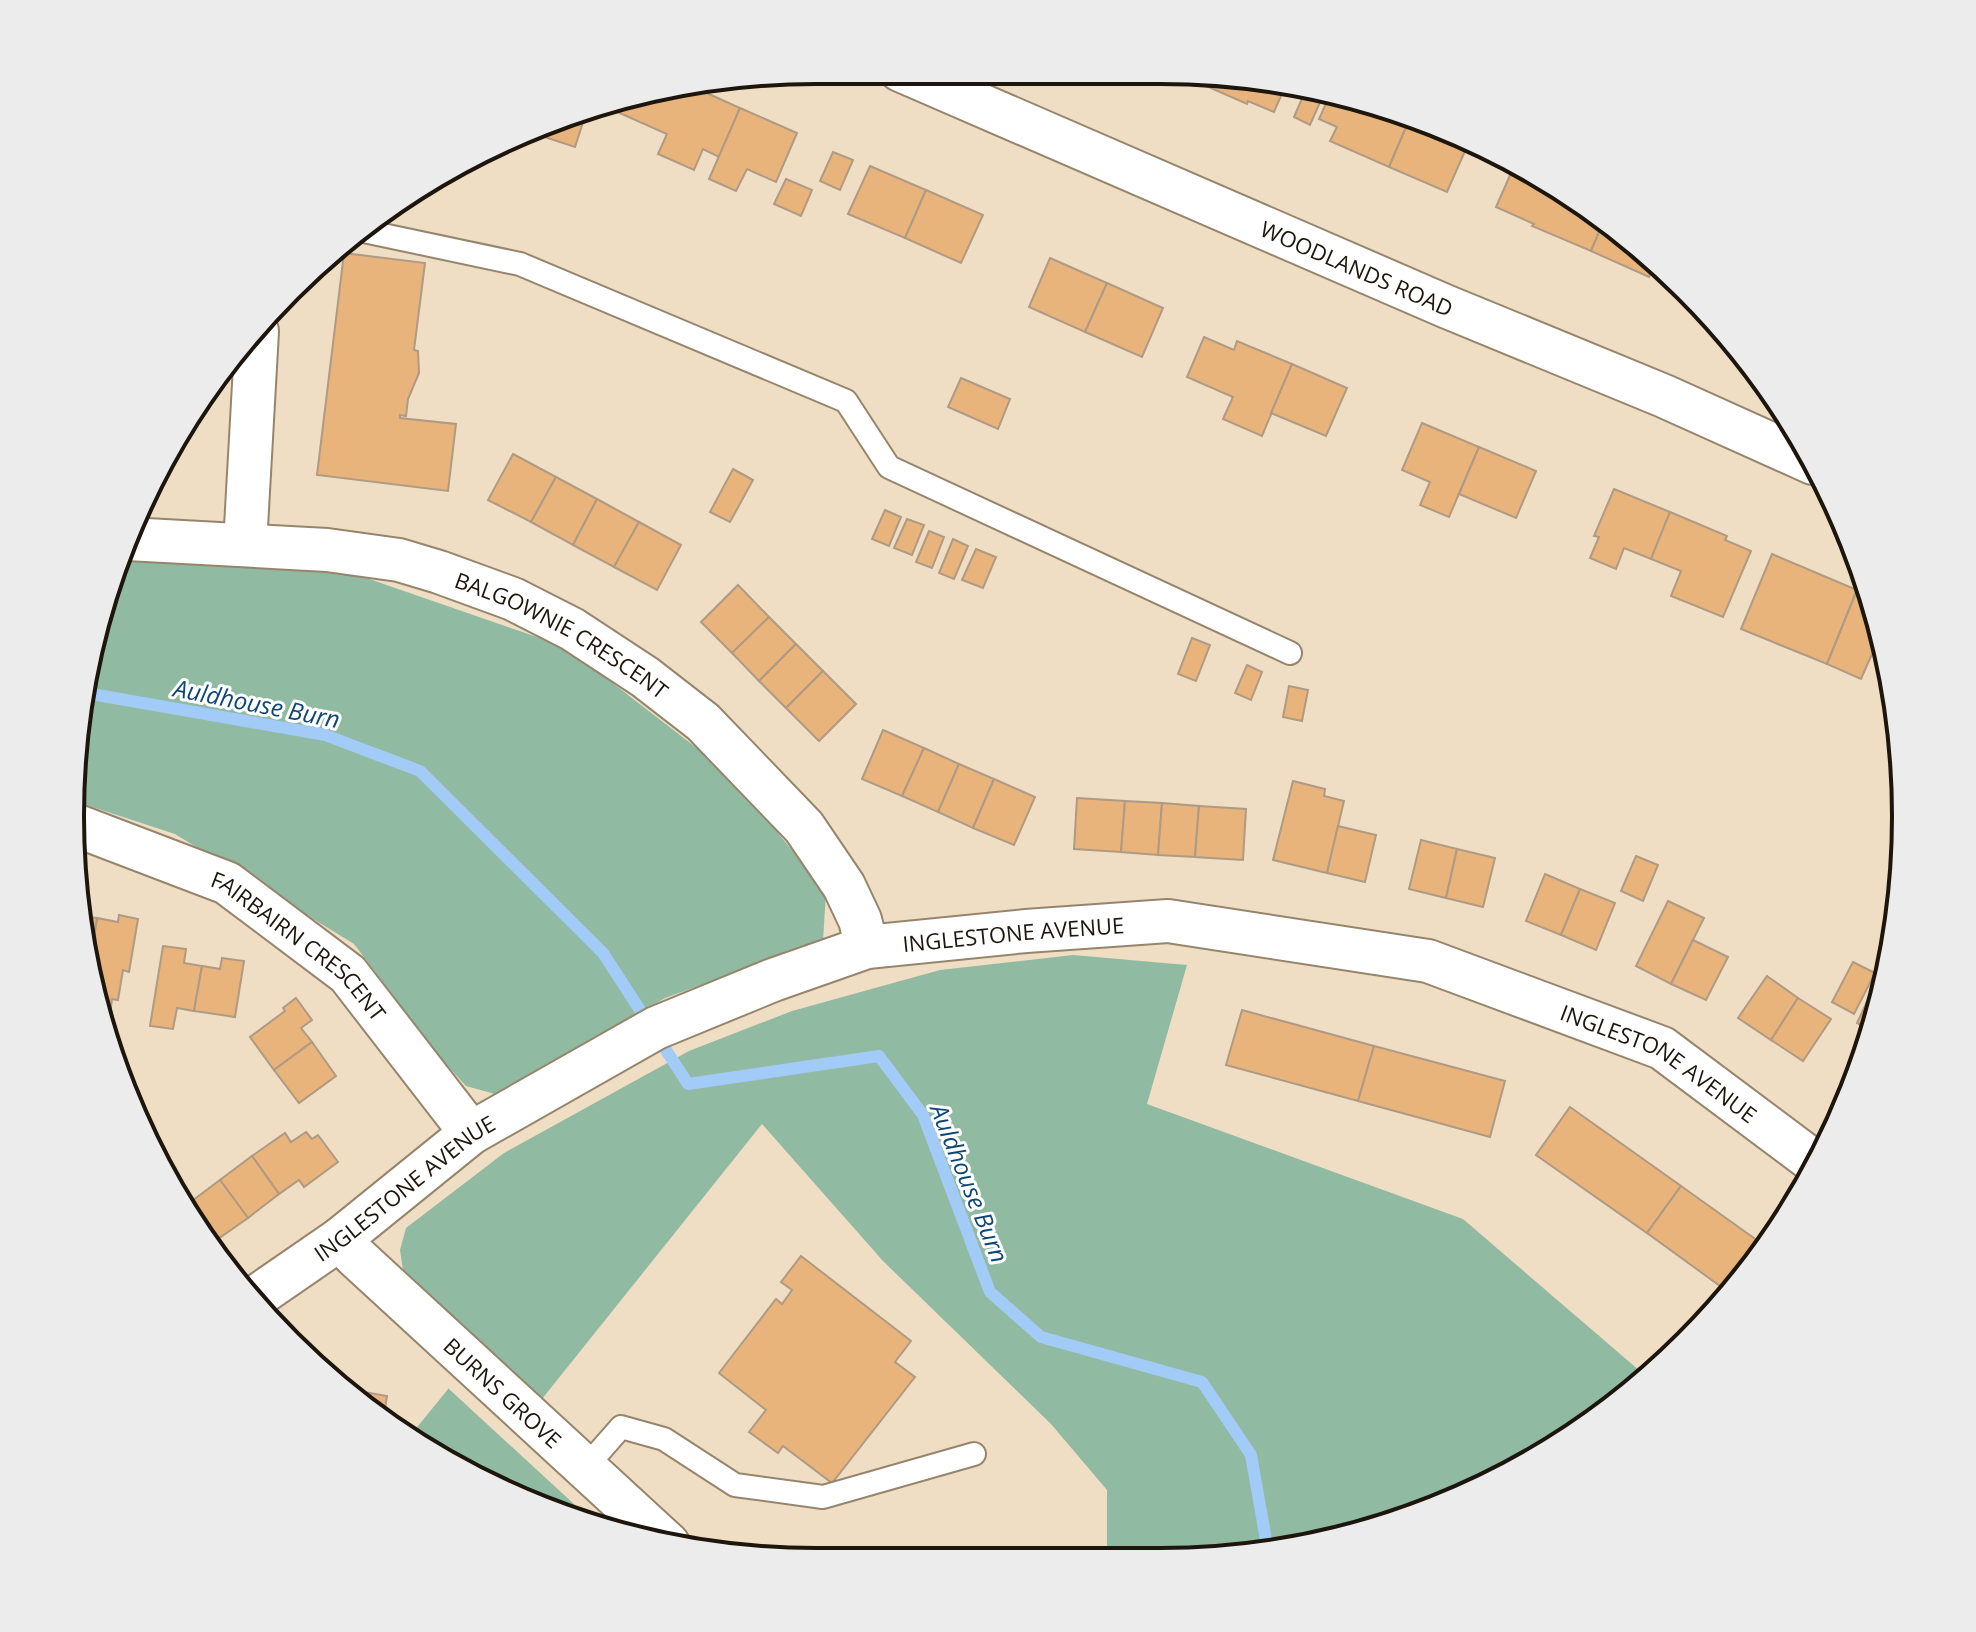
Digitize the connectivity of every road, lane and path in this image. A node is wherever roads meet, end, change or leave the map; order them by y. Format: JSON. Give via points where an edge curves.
{"nodes":[{"id":1,"x":932,"y":84,"type":"edge"},
{"id":2,"x":373,"y":233,"type":"edge"},
{"id":3,"x":256,"y":345,"type":"edge"},
{"id":4,"x":1797,"y":456,"type":"edge"},
{"id":5,"x":139,"y":540,"type":"edge"},
{"id":6,"x":245,"y":545,"type":"junction"},
{"id":7,"x":1290,"y":653,"type":"dead end"},
{"id":8,"x":85,"y":829,"type":"edge"},
{"id":9,"x":867,"y":947,"type":"junction"},
{"id":10,"x":471,"y":1133,"type":"junction"},
{"id":11,"x":1808,"y":1157,"type":"edge"},
{"id":12,"x":340,"y":1239,"type":"junction"},
{"id":13,"x":261,"y":1293,"type":"edge"},
{"id":14,"x":974,"y":1454,"type":"dead end"},
{"id":15,"x":585,"y":1468,"type":"junction"},
{"id":16,"x":651,"y":1529,"type":"edge"}],
"edges":[{"from":1,"to":4,"type":"street","name":"WOODLANDS ROAD"},
{"from":2,"to":7,"type":"lane","via":[[520,264],[846,401],[889,467]]},
{"from":3,"to":6,"type":"street"},
{"from":5,"to":6,"type":"street","name":"BALGOWNIE CRESCENT"},
{"from":6,"to":9,"type":"street","name":"BALGOWNIE CRESCENT","via":[[399,560],[513,599],[572,629],[703,722],[804,827],[844,886]]},
{"from":8,"to":10,"type":"street","name":"FAIRBAIRN CRESCENT","via":[[227,883],[348,974]]},
{"from":9,"to":10,"type":"street","name":"INGLESTONE AVENUE","via":[[656,1028]]},
{"from":9,"to":11,"type":"street","name":"INGLESTONE AVENUE","via":[[1168,921],[1428,961],[1662,1048]]},
{"from":10,"to":12,"type":"street","name":"INGLESTONE AVENUE"},
{"from":12,"to":13,"type":"street","name":"INGLESTONE AVENUE"},
{"from":12,"to":15,"type":"street","name":"BURNS GROVE"},
{"from":14,"to":15,"type":"lane","via":[[823,1497],[735,1485],[664,1439],[621,1427]]},
{"from":15,"to":16,"type":"street","name":"BURNS GROVE"}]}
